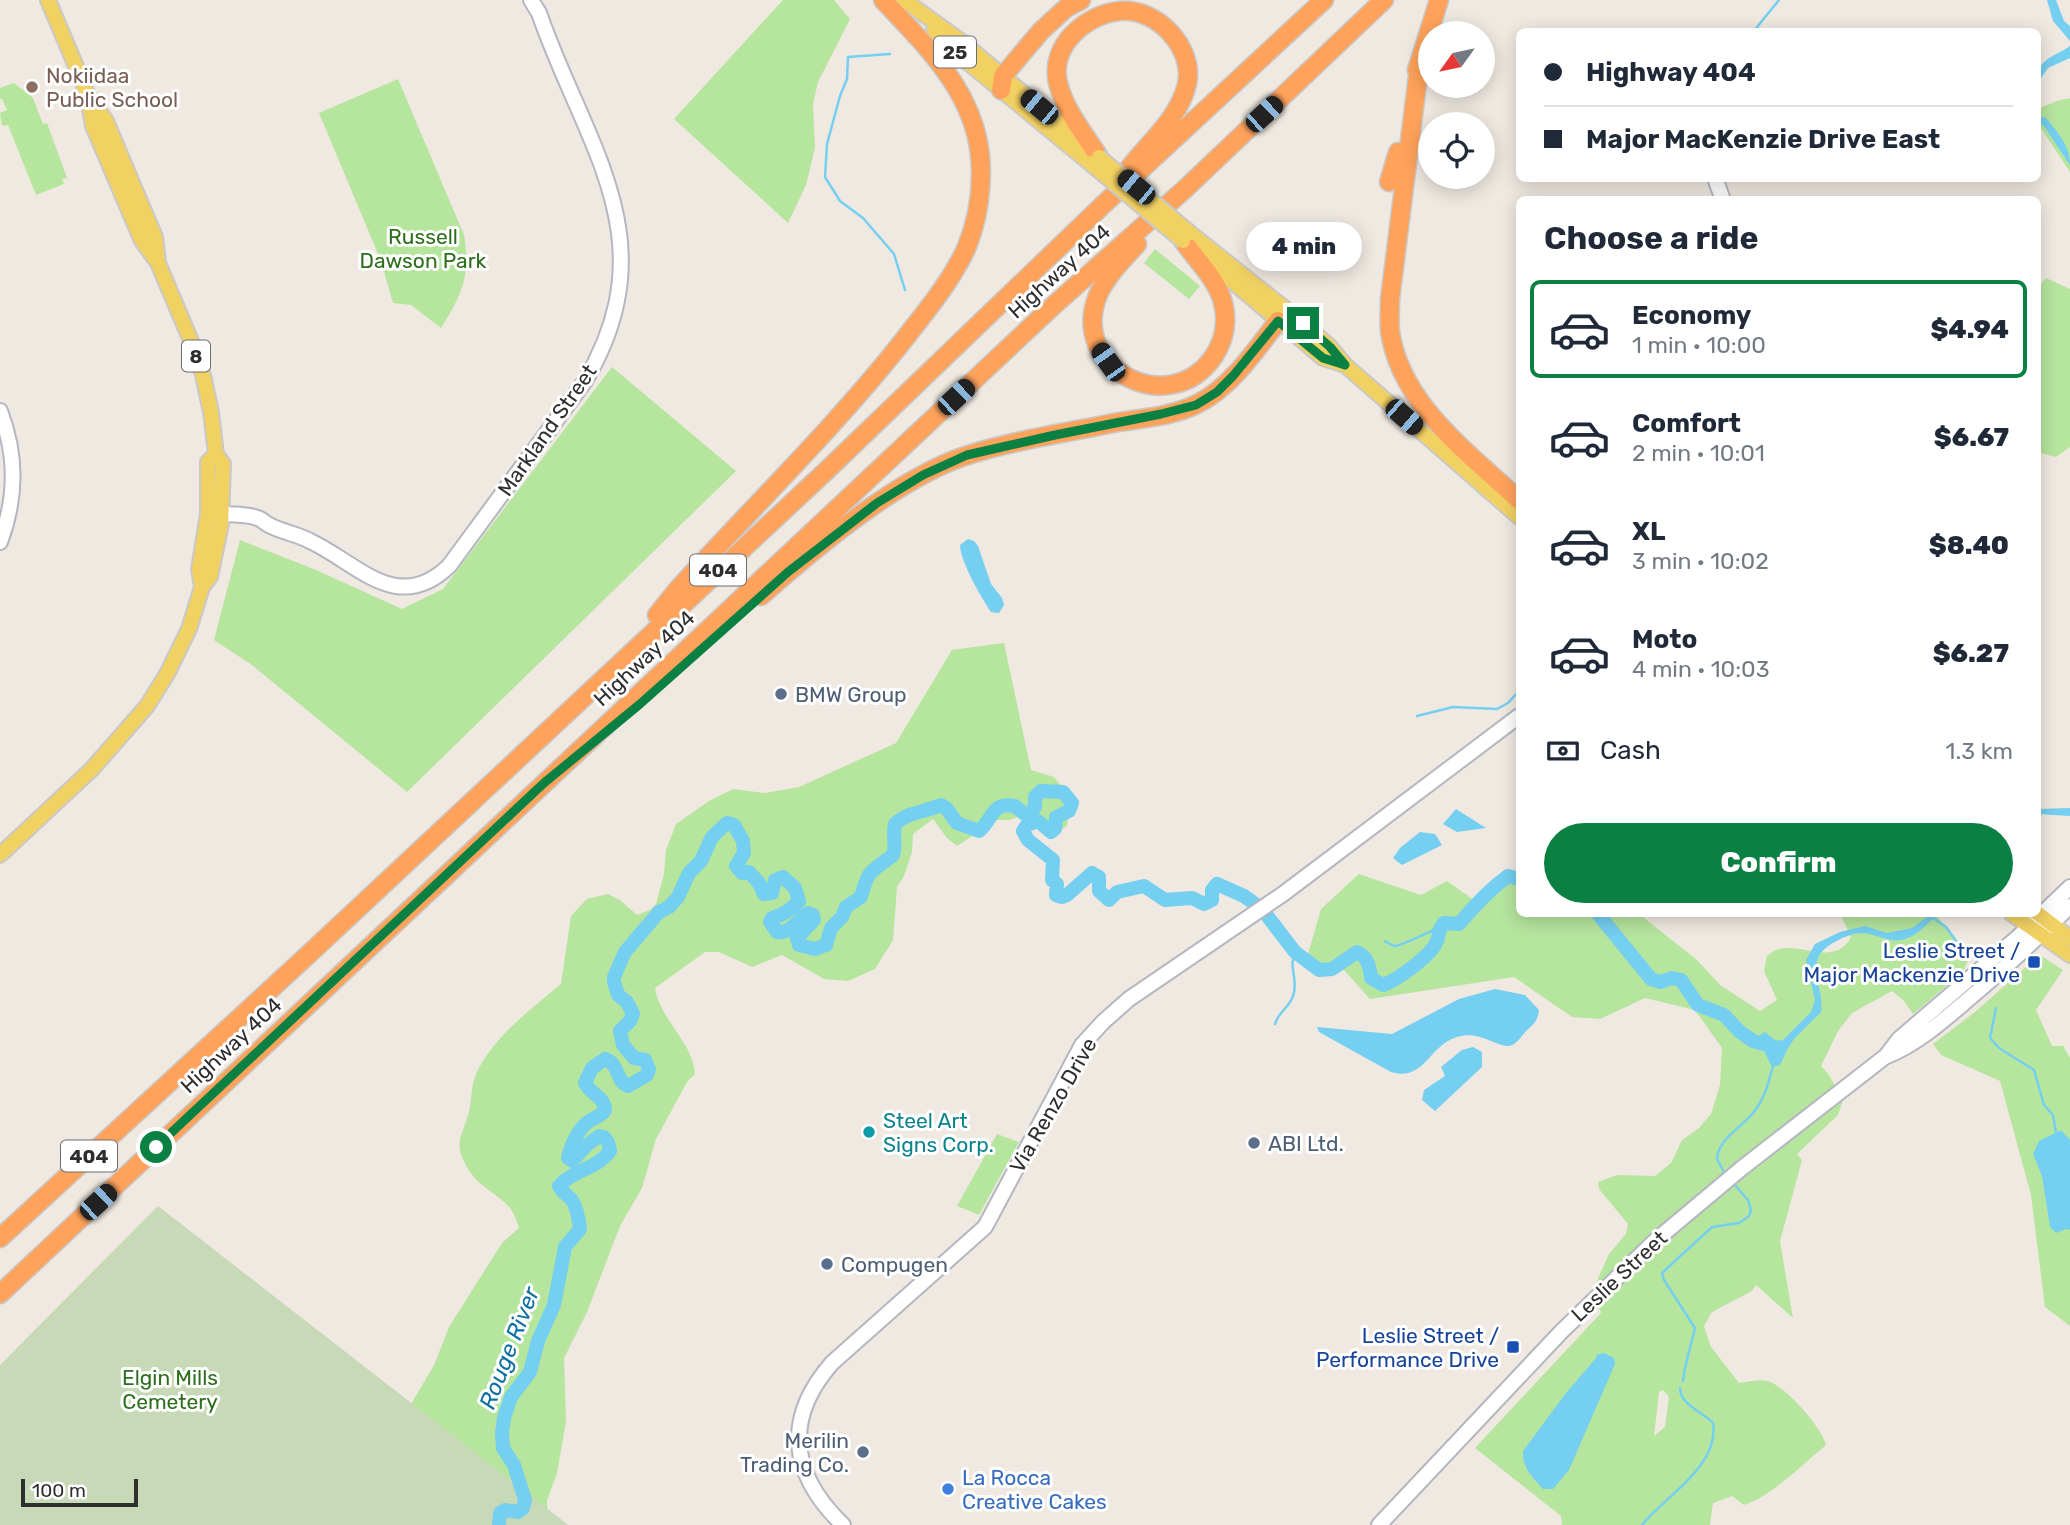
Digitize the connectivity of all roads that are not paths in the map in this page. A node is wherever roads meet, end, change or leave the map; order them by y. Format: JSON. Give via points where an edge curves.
{"nodes":[{"id":1,"x":47,"y":0,"type":"edge"},
{"id":2,"x":883,"y":0,"type":"edge"},
{"id":3,"x":1081,"y":0,"type":"edge"},
{"id":4,"x":1324,"y":0,"type":"edge"},
{"id":5,"x":1384,"y":0,"type":"edge"},
{"id":6,"x":1439,"y":0,"type":"edge"},
{"id":7,"x":537,"y":4,"type":"edge"},
{"id":8,"x":909,"y":4,"type":"edge"},
{"id":9,"x":1432,"y":21,"type":"edge"},
{"id":10,"x":1418,"y":68,"type":"edge"},
{"id":11,"x":1418,"y":76,"type":"edge"},
{"id":12,"x":1002,"y":83,"type":"junction"},
{"id":13,"x":1095,"y":160,"type":"junction"},
{"id":14,"x":1390,"y":182,"type":"dead end"},
{"id":15,"x":1185,"y":189,"type":"junction"},
{"id":16,"x":1105,"y":203,"type":"junction"},
{"id":17,"x":1187,"y":237,"type":"junction"},
{"id":18,"x":1279,"y":316,"type":"junction"},
{"id":19,"x":0,"y":411,"type":"edge"},
{"id":20,"x":1516,"y":497,"type":"edge"},
{"id":21,"x":1516,"y":514,"type":"edge"},
{"id":22,"x":214,"y":519,"type":"junction"},
{"id":23,"x":0,"y":542,"type":"edge"},
{"id":24,"x":615,"y":667,"type":"junction"},
{"id":25,"x":1516,"y":718,"type":"edge"},
{"id":26,"x":544,"y":783,"type":"junction"},
{"id":27,"x":0,"y":855,"type":"edge"},
{"id":28,"x":2070,"y":887,"type":"edge"},
{"id":29,"x":2070,"y":906,"type":"edge"},
{"id":30,"x":2021,"y":917,"type":"edge"},
{"id":31,"x":2040,"y":923,"type":"edge"},
{"id":32,"x":2070,"y":938,"type":"edge"},
{"id":33,"x":2070,"y":956,"type":"edge"},
{"id":34,"x":0,"y":1238,"type":"edge"},
{"id":35,"x":0,"y":1294,"type":"edge"},
{"id":36,"x":843,"y":1525,"type":"edge"},
{"id":37,"x":1379,"y":1525,"type":"edge"}],
"edges":[{"from":1,"to":22,"type":"main road","number":"8","via":[[88,95],[93,127],[142,241],[158,262],[203,375],[216,454],[208,462]]},
{"from":2,"to":24,"type":"highway","via":[[935,55],[957,86],[971,118],[980,154],[980,202],[967,247],[945,287],[874,377],[678,589]]},
{"from":3,"to":12,"type":"highway","via":[[1041,31]]},
{"from":4,"to":16,"type":"highway","name":"Highway 404","number":"404"},
{"from":5,"to":15,"type":"highway","name":"Highway 404","number":"404"},
{"from":6,"to":9,"type":"highway"},
{"from":7,"to":22,"type":"street","name":"Markland Street","via":[[605,174],[618,219],[621,257],[610,330],[579,389],[449,566],[430,579],[408,586],[376,582],[297,535],[270,526]]},
{"from":8,"to":12,"type":"main road","number":"25","via":[[962,42]]},
{"from":10,"to":14,"type":"highway"},
{"from":11,"to":20,"type":"highway","via":[[1390,330],[1404,375],[1426,410]]},
{"from":12,"to":13,"type":"main road","number":"25"},
{"from":13,"to":16,"type":"highway","via":[[1057,80],[1061,51],[1072,34],[1103,14],[1122,10],[1143,14],[1178,42],[1188,80],[1176,111]]},
{"from":13,"to":17,"type":"main road","number":"25","bridge":true},
{"from":15,"to":17,"type":"highway","via":[[1107,279],[1094,307],[1100,350],[1120,374],[1134,381],[1167,385],[1186,380],[1209,362],[1220,346],[1225,325],[1222,300]]},
{"from":15,"to":26,"type":"highway","name":"Highway 404","number":"404","via":[[1053,306]]},
{"from":16,"to":24,"type":"highway","name":"Highway 404","number":"404"},
{"from":17,"to":18,"type":"main road","number":"25"},
{"from":18,"to":21,"type":"main road","number":"25","via":[[1323,358],[1345,365]]},
{"from":18,"to":26,"type":"highway","via":[[1233,376],[1196,405],[967,455],[889,496],[788,572]]},
{"from":19,"to":23,"type":"street","via":[[13,473],[10,512]]},
{"from":22,"to":27,"type":"main road","number":"8","via":[[199,569],[202,587],[189,629],[147,706],[92,769]]},
{"from":24,"to":34,"type":"highway","name":"Highway 404","number":"404"},
{"from":25,"to":36,"type":"street","name":"Via Renzo Drive","via":[[1283,894],[1129,999],[1083,1045],[985,1227],[816,1382],[801,1413],[797,1440],[809,1480],[828,1511]]},
{"from":26,"to":35,"type":"highway","name":"Highway 404","number":"404"},
{"from":28,"to":31,"type":"street","name":"Leslie Street"},
{"from":29,"to":31,"type":"street","name":"Leslie Street"},
{"from":30,"to":31,"type":"main road"},
{"from":31,"to":32,"type":"main road"},
{"from":31,"to":33,"type":"main road"},
{"from":31,"to":37,"type":"street","name":"Leslie Street","via":[[1943,1021],[1906,1048],[1886,1056],[1656,1240],[1560,1332]]}]}
